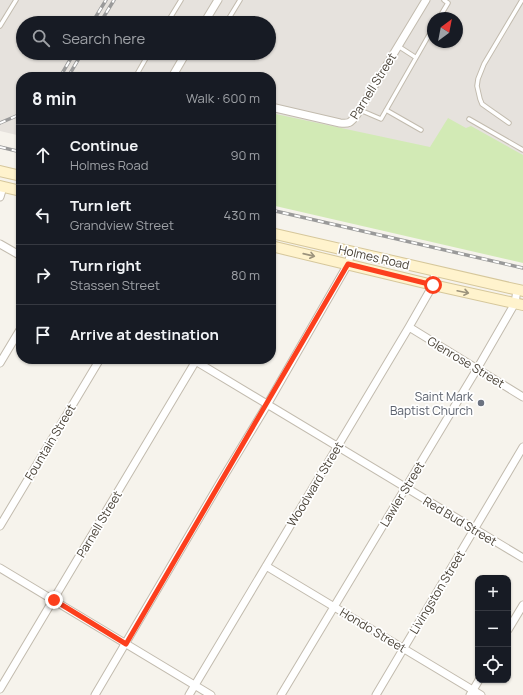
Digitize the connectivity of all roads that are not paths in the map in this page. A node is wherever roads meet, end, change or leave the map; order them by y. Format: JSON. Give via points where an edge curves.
{"nodes":[{"id":1,"x":16,"y":0,"type":"edge"},
{"id":2,"x":181,"y":0,"type":"edge"},
{"id":3,"x":218,"y":0,"type":"edge"},
{"id":4,"x":240,"y":0,"type":"edge"},
{"id":5,"x":426,"y":0,"type":"edge"},
{"id":6,"x":444,"y":0,"type":"edge"},
{"id":7,"x":522,"y":0,"type":"edge"},
{"id":8,"x":443,"y":12,"type":"edge"},
{"id":9,"x":172,"y":16,"type":"edge"},
{"id":10,"x":208,"y":16,"type":"edge"},
{"id":11,"x":230,"y":16,"type":"edge"},
{"id":12,"x":0,"y":26,"type":"edge"},
{"id":13,"x":427,"y":38,"type":"edge"},
{"id":14,"x":398,"y":46,"type":"junction"},
{"id":15,"x":415,"y":57,"type":"junction"},
{"id":16,"x":145,"y":60,"type":"edge"},
{"id":17,"x":182,"y":60,"type":"edge"},
{"id":18,"x":138,"y":72,"type":"edge"},
{"id":19,"x":175,"y":72,"type":"edge"},
{"id":20,"x":276,"y":108,"type":"edge"},
{"id":21,"x":360,"y":110,"type":"junction"},
{"id":22,"x":386,"y":110,"type":"junction"},
{"id":23,"x":469,"y":119,"type":"dead end"},
{"id":24,"x":509,"y":123,"type":"dead end"},
{"id":25,"x":421,"y":130,"type":"dead end"},
{"id":26,"x":523,"y":150,"type":"edge"},
{"id":27,"x":0,"y":171,"type":"edge"},
{"id":28,"x":16,"y":175,"type":"edge"},
{"id":29,"x":2,"y":186,"type":"edge"},
{"id":30,"x":16,"y":190,"type":"edge"},
{"id":31,"x":0,"y":197,"type":"edge"},
{"id":32,"x":276,"y":234,"type":"edge"},
{"id":33,"x":0,"y":244,"type":"edge"},
{"id":34,"x":276,"y":247,"type":"edge"},
{"id":35,"x":351,"y":252,"type":"junction"},
{"id":36,"x":16,"y":253,"type":"edge"},
{"id":37,"x":348,"y":264,"type":"junction"},
{"id":38,"x":435,"y":271,"type":"junction"},
{"id":39,"x":433,"y":285,"type":"junction"},
{"id":40,"x":520,"y":291,"type":"edge"},
{"id":41,"x":519,"y":304,"type":"edge"},
{"id":42,"x":409,"y":327,"type":"junction"},
{"id":43,"x":16,"y":336,"type":"edge"},
{"id":44,"x":0,"y":363,"type":"edge"},
{"id":45,"x":97,"y":364,"type":"edge"},
{"id":46,"x":193,"y":364,"type":"edge"},
{"id":47,"x":202,"y":364,"type":"edge"},
{"id":48,"x":477,"y":369,"type":"junction"},
{"id":49,"x":523,"y":397,"type":"edge"},
{"id":50,"x":267,"y":404,"type":"junction"},
{"id":51,"x":338,"y":447,"type":"junction"},
{"id":52,"x":523,"y":447,"type":"edge"},
{"id":53,"x":406,"y":488,"type":"junction"},
{"id":54,"x":0,"y":526,"type":"edge"},
{"id":55,"x":474,"y":529,"type":"junction"},
{"id":56,"x":523,"y":558,"type":"edge"},
{"id":57,"x":266,"y":566,"type":"junction"},
{"id":58,"x":0,"y":568,"type":"edge"},
{"id":59,"x":54,"y":600,"type":"junction"},
{"id":60,"x":523,"y":605,"type":"edge"},
{"id":61,"x":334,"y":607,"type":"junction"},
{"id":62,"x":511,"y":625,"type":"edge"},
{"id":63,"x":126,"y":644,"type":"junction"},
{"id":64,"x":403,"y":648,"type":"junction"},
{"id":65,"x":477,"y":683,"type":"edge"},
{"id":66,"x":195,"y":685,"type":"junction"},
{"id":67,"x":0,"y":689,"type":"edge"},
{"id":68,"x":471,"y":693,"type":"edge"},
{"id":69,"x":95,"y":695,"type":"edge"},
{"id":70,"x":189,"y":695,"type":"edge"},
{"id":71,"x":211,"y":695,"type":"edge"},
{"id":72,"x":281,"y":695,"type":"edge"},
{"id":73,"x":376,"y":695,"type":"edge"},
{"id":74,"x":481,"y":695,"type":"edge"}],
"edges":[{"from":1,"to":12,"type":"lane"},
{"from":2,"to":9,"type":"lane"},
{"from":3,"to":10,"type":"street"},
{"from":4,"to":11,"type":"lane"},
{"from":5,"to":14,"type":"street","name":"Parnell Street"},
{"from":6,"to":8,"type":"lane","via":[[448,3]]},
{"from":7,"to":24,"type":"lane","via":[[484,64],[477,86],[482,104]]},
{"from":13,"to":15,"type":"lane"},
{"from":14,"to":15,"type":"lane"},
{"from":14,"to":21,"type":"street","name":"Parnell Street"},
{"from":15,"to":22,"type":"lane"},
{"from":16,"to":18,"type":"lane"},
{"from":17,"to":19,"type":"street"},
{"from":20,"to":21,"type":"street","name":"Parnell Street","via":[[347,124]]},
{"from":21,"to":22,"type":"lane","via":[[381,119]]},
{"from":22,"to":25,"type":"lane"},
{"from":23,"to":26,"type":"lane"},
{"from":27,"to":28,"type":"main road"},
{"from":29,"to":30,"type":"main road"},
{"from":29,"to":31,"type":"street"},
{"from":32,"to":35,"type":"main road","name":"Holmes Road"},
{"from":33,"to":36,"type":"street"},
{"from":34,"to":37,"type":"main road","name":"Holmes Road","one_way":true},
{"from":35,"to":37,"type":"street"},
{"from":35,"to":38,"type":"main road","name":"Holmes Road"},
{"from":37,"to":39,"type":"main road","name":"Holmes Road"},
{"from":37,"to":50,"type":"street"},
{"from":38,"to":39,"type":"street","name":"Woodward Street"},
{"from":38,"to":40,"type":"main road","name":"Holmes Road"},
{"from":39,"to":41,"type":"main road","name":"Holmes Road","one_way":true},
{"from":39,"to":42,"type":"street","name":"Woodward Street"},
{"from":40,"to":41,"type":"street","name":"Lawler Street"},
{"from":41,"to":48,"type":"street","name":"Lawler Street"},
{"from":42,"to":48,"type":"street","name":"Glenrose Street"},
{"from":42,"to":51,"type":"street","name":"Woodward Street"},
{"from":43,"to":44,"type":"street"},
{"from":45,"to":54,"type":"street","name":"Fountain Street"},
{"from":46,"to":59,"type":"street","name":"Parnell Street"},
{"from":47,"to":50,"type":"street","name":"Red Bud Street"},
{"from":48,"to":49,"type":"street","name":"Glenrose Street"},
{"from":48,"to":53,"type":"street","name":"Lawler Street"},
{"from":50,"to":51,"type":"street","name":"Red Bud Street"},
{"from":50,"to":63,"type":"street"},
{"from":51,"to":53,"type":"street","name":"Red Bud Street"},
{"from":51,"to":57,"type":"street","name":"Woodward Street"},
{"from":52,"to":55,"type":"street","name":"Livingston Street"},
{"from":53,"to":55,"type":"street","name":"Red Bud Street"},
{"from":53,"to":61,"type":"street","name":"Lawler Street"},
{"from":55,"to":56,"type":"street","name":"Red Bud Street"},
{"from":55,"to":64,"type":"street","name":"Livingston Street"},
{"from":57,"to":61,"type":"street","name":"Hondo Street"},
{"from":57,"to":66,"type":"street","name":"Woodward Street"},
{"from":58,"to":59,"type":"street"},
{"from":59,"to":63,"type":"street"},
{"from":59,"to":67,"type":"street","name":"Parnell Street"},
{"from":60,"to":62,"type":"street"},
{"from":61,"to":64,"type":"street","name":"Hondo Street"},
{"from":61,"to":72,"type":"street","name":"Lawler Street"},
{"from":63,"to":66,"type":"street"},
{"from":63,"to":69,"type":"street"},
{"from":64,"to":68,"type":"street","name":"Hondo Street"},
{"from":64,"to":73,"type":"street","name":"Livingston Street"},
{"from":65,"to":68,"type":"street"},
{"from":66,"to":70,"type":"street","name":"Woodward Street"},
{"from":66,"to":71,"type":"street"},
{"from":68,"to":74,"type":"street","name":"Hondo Street"}]}
